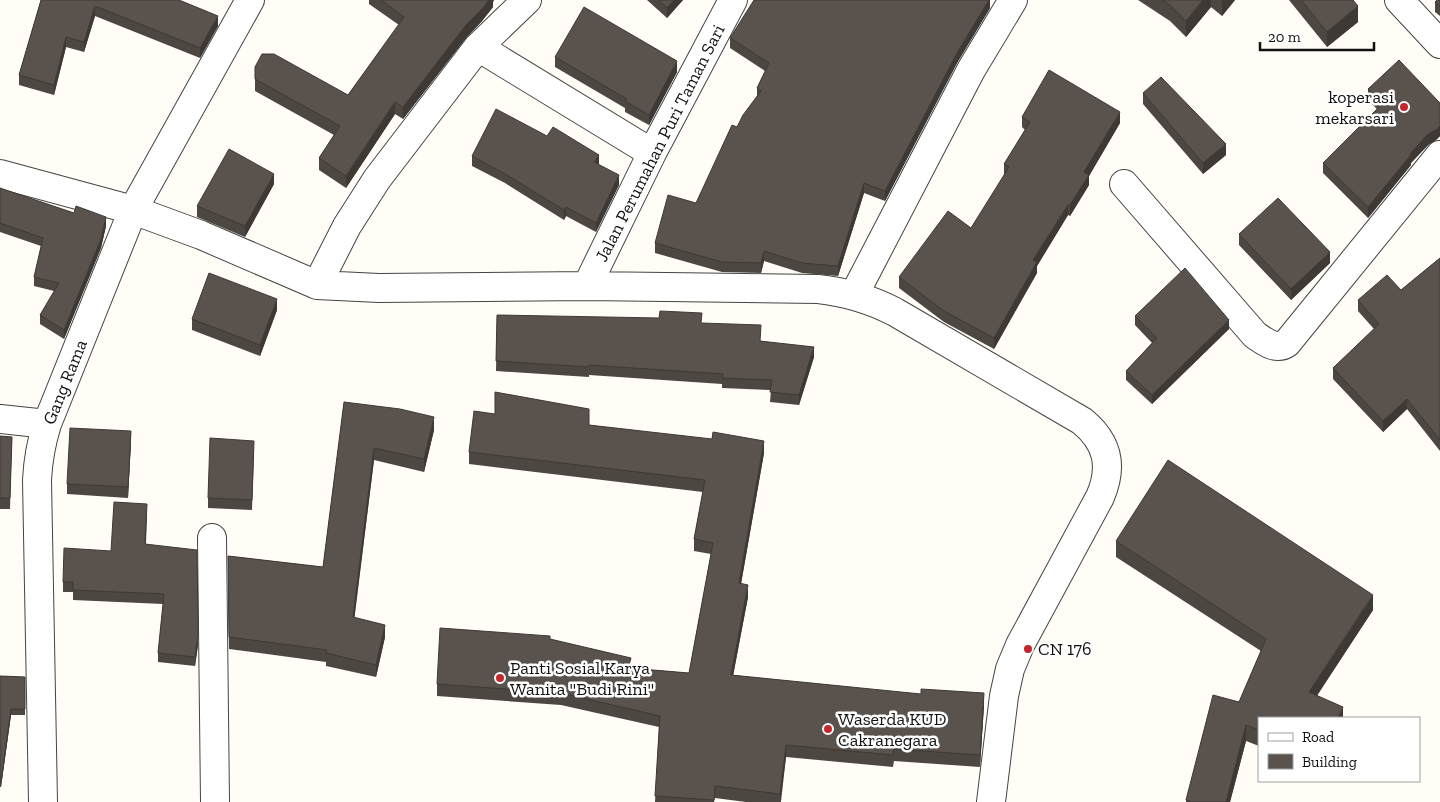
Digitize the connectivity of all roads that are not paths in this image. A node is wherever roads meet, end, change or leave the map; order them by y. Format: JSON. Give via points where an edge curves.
{"nodes":[{"id":1,"x":250,"y":0,"type":"edge"},
{"id":2,"x":527,"y":0,"type":"edge"},
{"id":3,"x":733,"y":0,"type":"edge"},
{"id":4,"x":1013,"y":0,"type":"edge"},
{"id":5,"x":1399,"y":0,"type":"edge"},
{"id":6,"x":1440,"y":44,"type":"edge"},
{"id":7,"x":478,"y":47,"type":"junction"},
{"id":8,"x":652,"y":153,"type":"junction"},
{"id":9,"x":1440,"y":155,"type":"edge"},
{"id":10,"x":0,"y":174,"type":"edge"},
{"id":11,"x":1124,"y":184,"type":"dead end"},
{"id":12,"x":133,"y":210,"type":"junction"},
{"id":13,"x":317,"y":285,"type":"junction"},
{"id":14,"x":587,"y":286,"type":"junction"},
{"id":15,"x":854,"y":295,"type":"junction"},
{"id":16,"x":0,"y":419,"type":"edge"},
{"id":17,"x":47,"y":424,"type":"junction"},
{"id":18,"x":212,"y":538,"type":"dead end"},
{"id":19,"x":43,"y":802,"type":"edge"},
{"id":20,"x":215,"y":802,"type":"edge"},
{"id":21,"x":991,"y":802,"type":"edge"}],
"edges":[{"from":1,"to":12,"type":"street","name":"Gang Rama"},
{"from":2,"to":7,"type":"street"},
{"from":3,"to":8,"type":"street","name":"Jalan Perumahan Puri Taman Sari"},
{"from":4,"to":15,"type":"street","via":[[971,70]]},
{"from":5,"to":6,"type":"street"},
{"from":7,"to":8,"type":"street"},
{"from":7,"to":13,"type":"street","via":[[377,179],[347,226]]},
{"from":8,"to":14,"type":"street","name":"Jalan Perumahan Puri Taman Sari"},
{"from":9,"to":11,"type":"street","via":[[1283,346],[1276,346],[1255,335]]},
{"from":10,"to":12,"type":"street"},
{"from":12,"to":13,"type":"street","via":[[201,234]]},
{"from":12,"to":17,"type":"street","name":"Gang Rama"},
{"from":13,"to":14,"type":"street","name":"Jalan Perumahan Puri Taman Sari","via":[[380,288]]},
{"from":14,"to":15,"type":"street","name":"Jalan Perumahan Puri Taman Sari","via":[[818,290]]},
{"from":15,"to":21,"type":"street","name":"Jalan Perumahan Puri Taman Sari","via":[[895,312],[1082,421],[1096,434],[1105,451],[1104,488],[1010,669],[999,724]]},
{"from":16,"to":17,"type":"street"},
{"from":17,"to":19,"type":"street","name":"Gang Rama","via":[[38,460],[37,480]]},
{"from":18,"to":20,"type":"street"}]}
